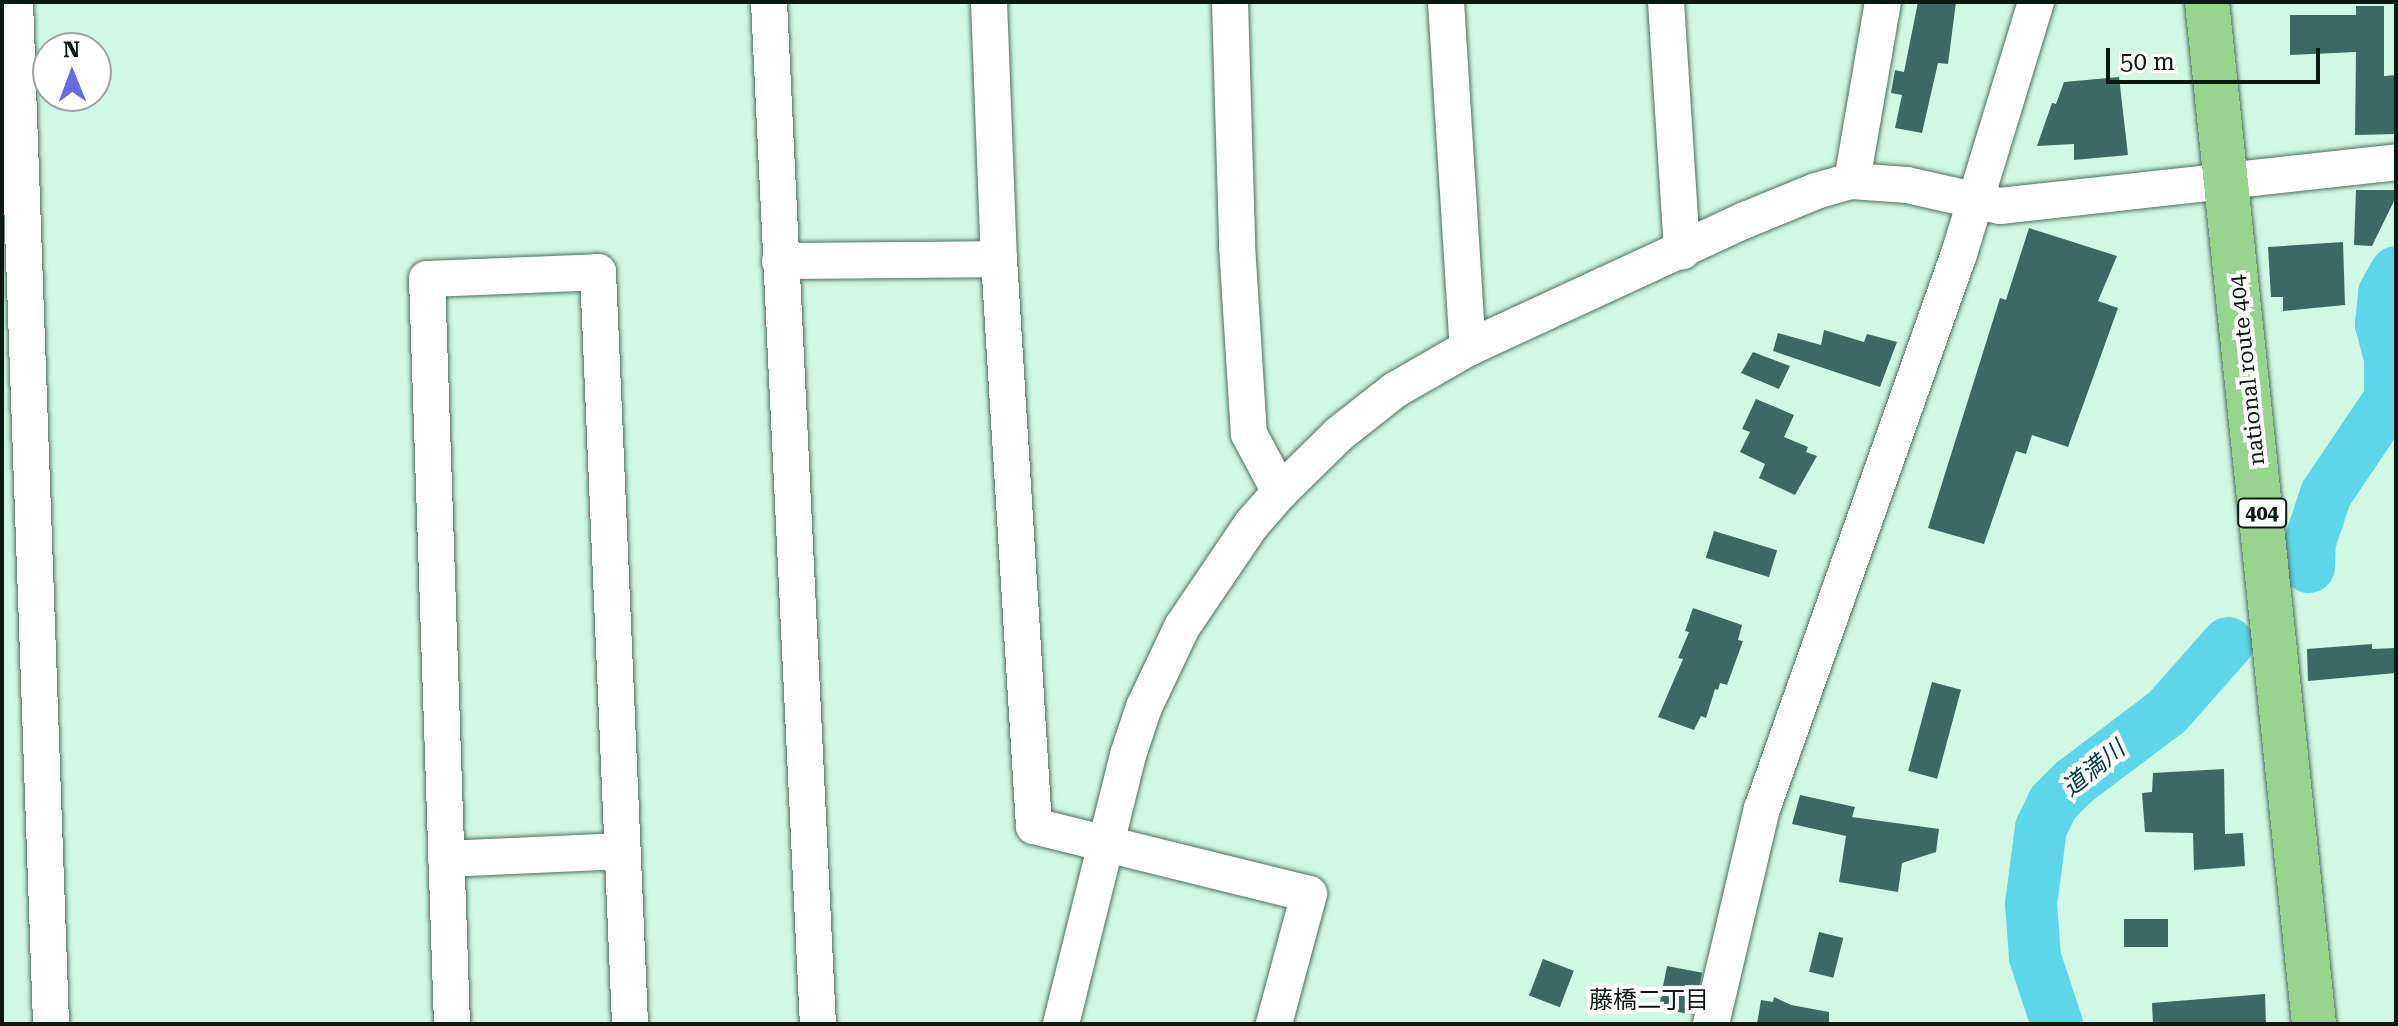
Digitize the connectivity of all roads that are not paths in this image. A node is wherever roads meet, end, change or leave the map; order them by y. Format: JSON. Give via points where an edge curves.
{"nodes":[{"id":1,"x":15,"y":2,"type":"edge"},
{"id":2,"x":769,"y":2,"type":"edge"},
{"id":3,"x":989,"y":2,"type":"edge"},
{"id":4,"x":1230,"y":2,"type":"edge"},
{"id":5,"x":1446,"y":2,"type":"edge"},
{"id":6,"x":1666,"y":2,"type":"edge"},
{"id":7,"x":1883,"y":2,"type":"edge"},
{"id":8,"x":2036,"y":2,"type":"edge"},
{"id":9,"x":2207,"y":2,"type":"edge"},
{"id":10,"x":2396,"y":162,"type":"edge"},
{"id":11,"x":2225,"y":179,"type":"junction"},
{"id":12,"x":1852,"y":181,"type":"junction"},
{"id":13,"x":1974,"y":201,"type":"junction"},
{"id":14,"x":12,"y":220,"type":"edge"},
{"id":15,"x":1682,"y":251,"type":"junction"},
{"id":16,"x":999,"y":259,"type":"junction"},
{"id":17,"x":780,"y":261,"type":"junction"},
{"id":18,"x":1468,"y":348,"type":"junction"},
{"id":19,"x":1280,"y":492,"type":"junction"},
{"id":20,"x":1104,"y":842,"type":"junction"},
{"id":21,"x":622,"y":851,"type":"junction"},
{"id":22,"x":446,"y":859,"type":"junction"},
{"id":23,"x":51,"y":1024,"type":"edge"},
{"id":24,"x":452,"y":1024,"type":"edge"},
{"id":25,"x":630,"y":1024,"type":"edge"},
{"id":26,"x":818,"y":1024,"type":"edge"},
{"id":27,"x":1061,"y":1024,"type":"edge"},
{"id":28,"x":1274,"y":1024,"type":"edge"},
{"id":29,"x":1711,"y":1024,"type":"edge"},
{"id":30,"x":2314,"y":1024,"type":"edge"}],
"edges":[{"from":1,"to":14,"type":"street"},
{"from":2,"to":17,"type":"street"},
{"from":3,"to":16,"type":"street"},
{"from":4,"to":19,"type":"street","via":[[1249,434]]},
{"from":5,"to":18,"type":"street"},
{"from":6,"to":15,"type":"street"},
{"from":7,"to":12,"type":"street"},
{"from":8,"to":13,"type":"street"},
{"from":9,"to":11,"type":"highway","name":"national route 404","number":"404"},
{"from":10,"to":11,"type":"street"},
{"from":11,"to":13,"type":"street","via":[[2000,206]]},
{"from":11,"to":30,"type":"highway","name":"national route 404","number":"404"},
{"from":12,"to":13,"type":"street","via":[[1907,185]]},
{"from":12,"to":15,"type":"street","via":[[1816,191]]},
{"from":13,"to":29,"type":"street","via":[[1896,438],[1762,809]]},
{"from":14,"to":23,"type":"street"},
{"from":15,"to":18,"type":"street"},
{"from":16,"to":17,"type":"street"},
{"from":16,"to":20,"type":"street","via":[[1034,826]]},
{"from":17,"to":26,"type":"street"},
{"from":18,"to":19,"type":"street","via":[[1395,390],[1339,434]]},
{"from":19,"to":20,"type":"street","via":[[1217,573],[1163,664],[1128,755]]},
{"from":20,"to":27,"type":"street"},
{"from":20,"to":28,"type":"street","via":[[1309,894]]},
{"from":21,"to":22,"type":"street"},
{"from":21,"to":22,"type":"street","via":[[598,272],[427,279]]},
{"from":21,"to":25,"type":"street"},
{"from":22,"to":24,"type":"street"}]}
